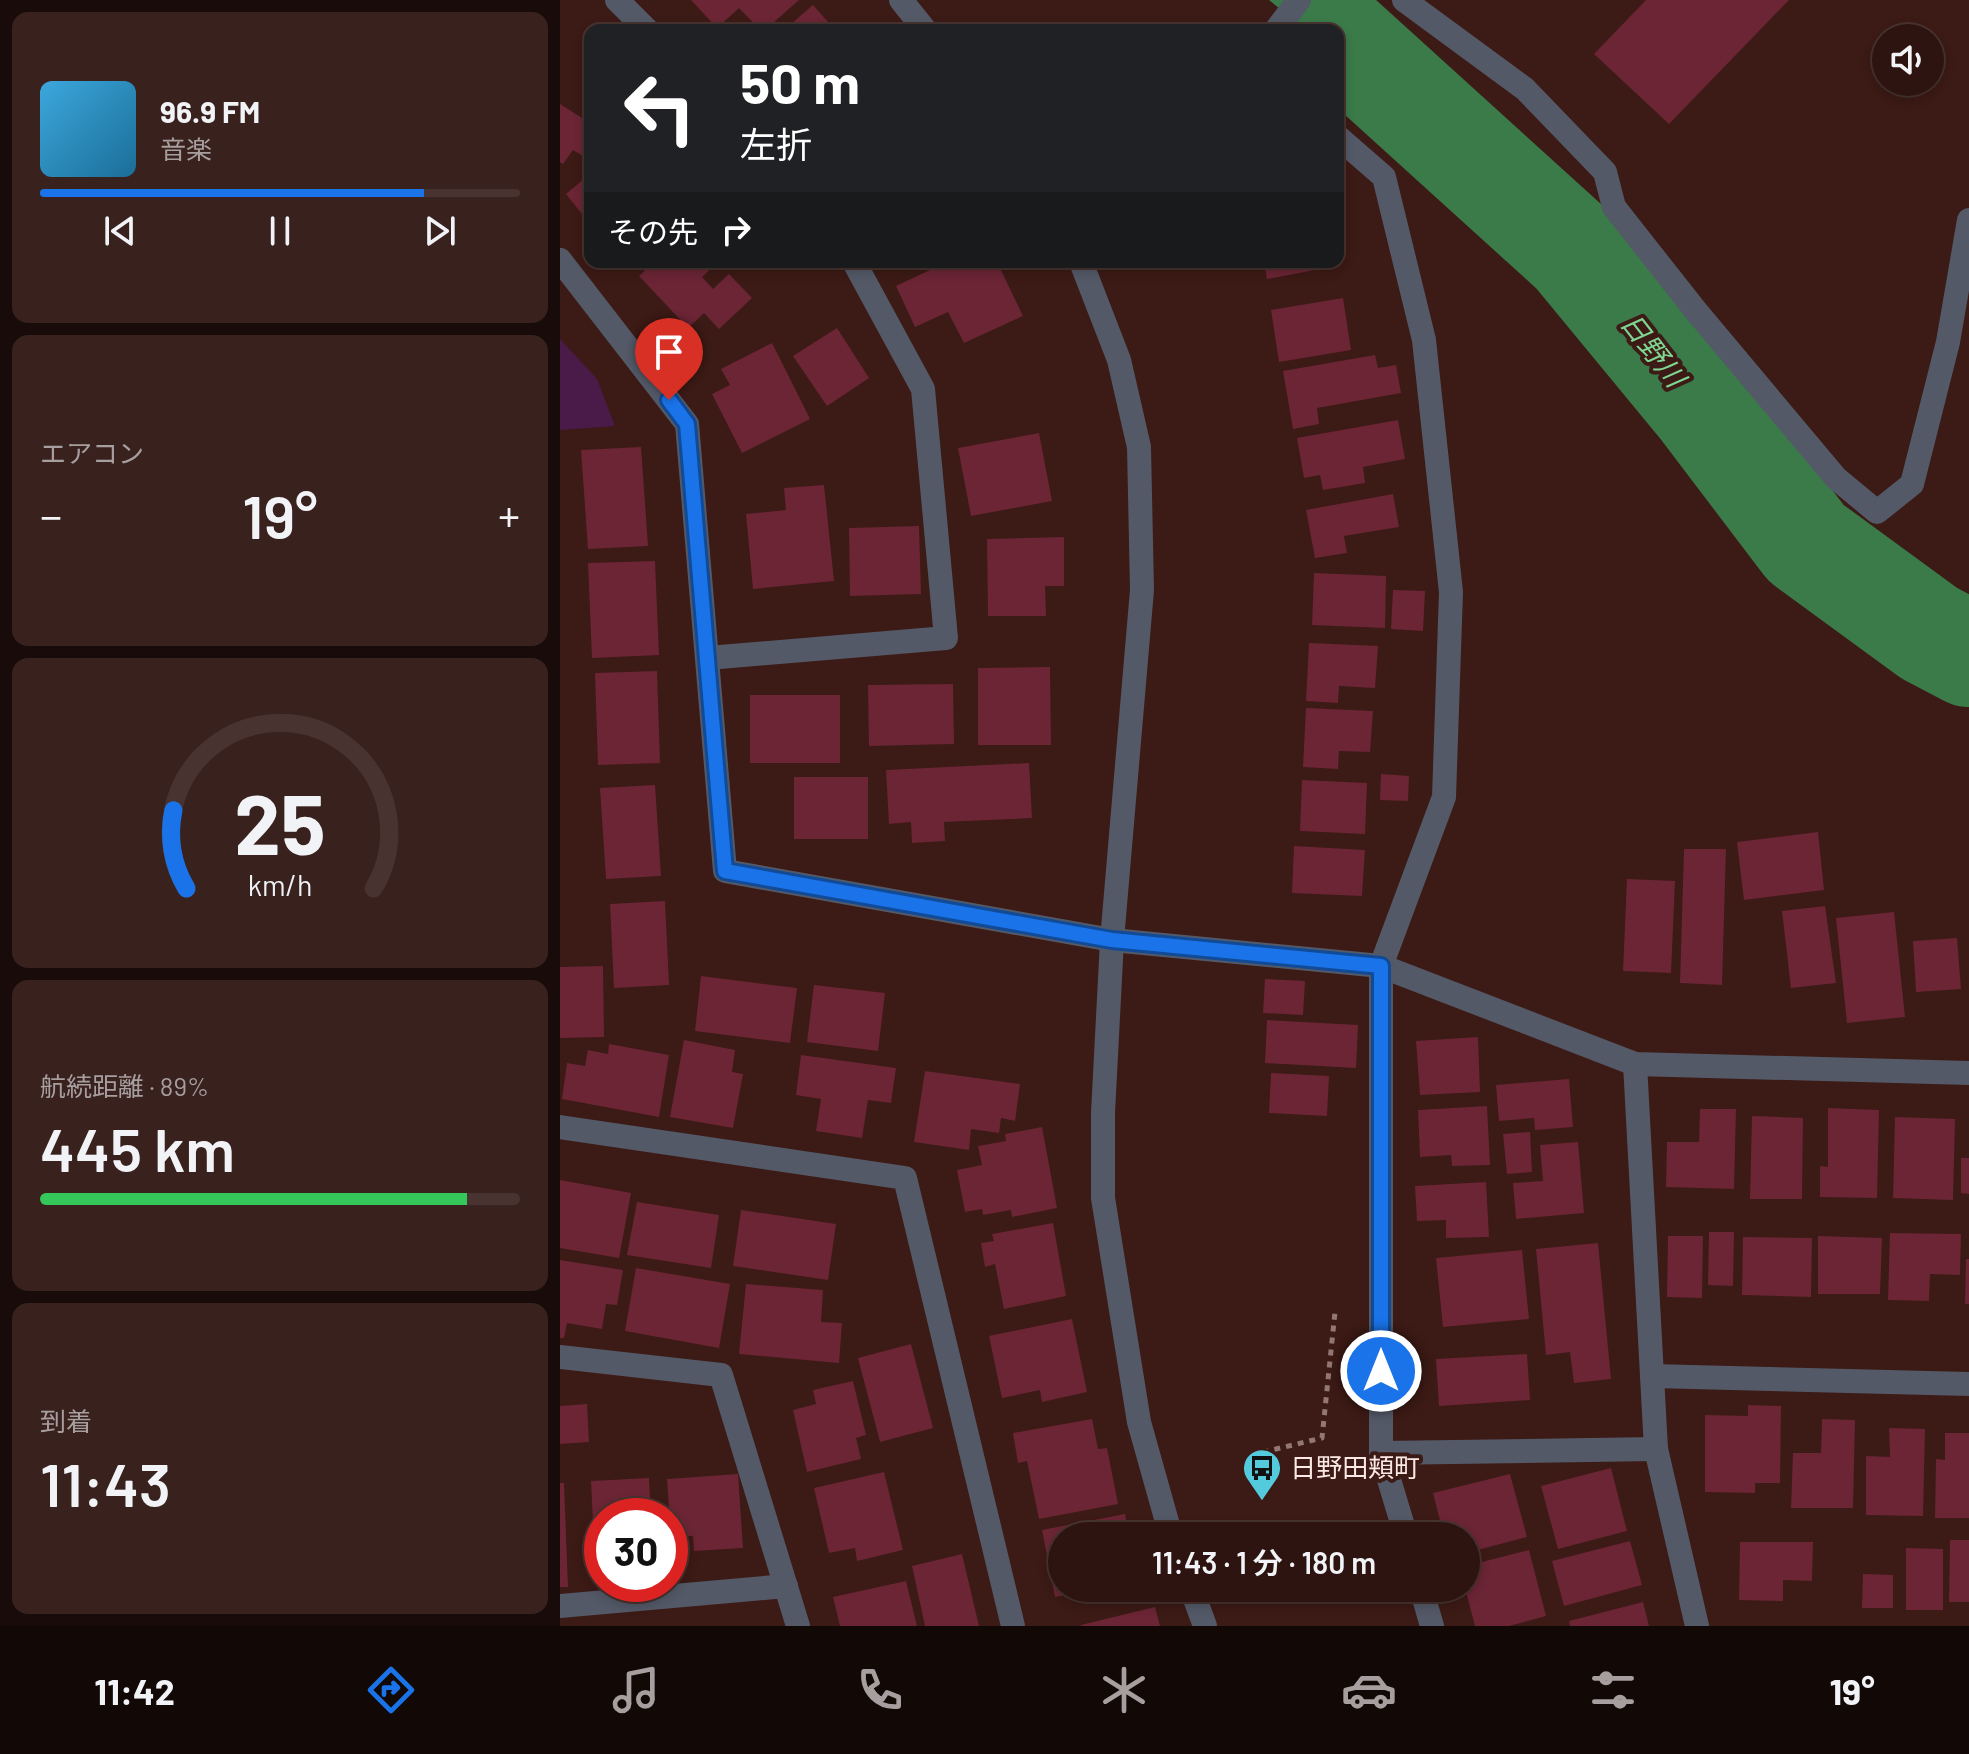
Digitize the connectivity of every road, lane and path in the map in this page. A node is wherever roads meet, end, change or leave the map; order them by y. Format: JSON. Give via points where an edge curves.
{"nodes":[{"id":1,"x":617,"y":0,"type":"edge"},
{"id":2,"x":901,"y":0,"type":"edge"},
{"id":3,"x":1299,"y":0,"type":"edge"},
{"id":4,"x":1404,"y":0,"type":"edge"},
{"id":5,"x":641,"y":24,"type":"edge"},
{"id":6,"x":920,"y":24,"type":"edge"},
{"id":7,"x":1281,"y":24,"type":"edge"},
{"id":8,"x":1344,"y":142,"type":"edge"},
{"id":9,"x":1969,"y":220,"type":"edge"},
{"id":10,"x":560,"y":260,"type":"edge"},
{"id":11,"x":857,"y":268,"type":"edge"},
{"id":12,"x":1083,"y":268,"type":"edge"},
{"id":13,"x":1958,"y":343,"type":"edge"},
{"id":14,"x":708,"y":658,"type":"junction"},
{"id":15,"x":1112,"y":940,"type":"junction"},
{"id":16,"x":1381,"y":966,"type":"junction"},
{"id":17,"x":1635,"y":1064,"type":"junction"},
{"id":18,"x":1969,"y":1073,"type":"edge"},
{"id":19,"x":560,"y":1127,"type":"edge"},
{"id":20,"x":1381,"y":1290,"type":"junction"},
{"id":21,"x":560,"y":1357,"type":"edge"},
{"id":22,"x":1652,"y":1376,"type":"junction"},
{"id":23,"x":1969,"y":1384,"type":"edge"},
{"id":24,"x":1656,"y":1449,"type":"junction"},
{"id":25,"x":1381,"y":1453,"type":"junction"},
{"id":26,"x":1251,"y":1455,"type":"dead end"},
{"id":27,"x":1167,"y":1522,"type":"edge"},
{"id":28,"x":1402,"y":1522,"type":"edge"},
{"id":29,"x":786,"y":1586,"type":"junction"},
{"id":30,"x":1196,"y":1602,"type":"edge"},
{"id":31,"x":1425,"y":1602,"type":"edge"},
{"id":32,"x":560,"y":1606,"type":"edge"},
{"id":33,"x":798,"y":1626,"type":"edge"},
{"id":34,"x":1013,"y":1626,"type":"edge"},
{"id":35,"x":1205,"y":1626,"type":"edge"},
{"id":36,"x":1432,"y":1626,"type":"edge"},
{"id":37,"x":1697,"y":1626,"type":"edge"}],
"edges":[{"from":1,"to":5,"type":"street"},
{"from":2,"to":6,"type":"street"},
{"from":3,"to":7,"type":"street"},
{"from":4,"to":13,"type":"street","via":[[1525,89],[1605,172],[1614,207],[1696,311],[1836,478],[1877,512],[1912,484]]},
{"from":8,"to":16,"type":"street","via":[[1384,177],[1421,325],[1451,592],[1444,797]]},
{"from":9,"to":13,"type":"street"},
{"from":10,"to":14,"type":"street","via":[[687,424]]},
{"from":11,"to":14,"type":"street","via":[[923,389],[946,638]]},
{"from":12,"to":15,"type":"street","via":[[1119,360],[1139,447],[1142,590]]},
{"from":14,"to":15,"type":"street","via":[[725,871]]},
{"from":15,"to":16,"type":"street"},
{"from":15,"to":27,"type":"street","via":[[1103,1198],[1139,1422]]},
{"from":16,"to":17,"type":"street"},
{"from":16,"to":20,"type":"street"},
{"from":17,"to":18,"type":"street"},
{"from":17,"to":22,"type":"street"},
{"from":19,"to":34,"type":"street","via":[[905,1178]]},
{"from":20,"to":25,"type":"street"},
{"from":20,"to":26,"type":"path","via":[[1335,1309],[1322,1438]]},
{"from":21,"to":29,"type":"street","via":[[721,1375]]},
{"from":22,"to":23,"type":"street"},
{"from":22,"to":24,"type":"street"},
{"from":24,"to":25,"type":"street"},
{"from":24,"to":37,"type":"street"},
{"from":25,"to":28,"type":"street"},
{"from":29,"to":32,"type":"street"},
{"from":29,"to":33,"type":"street"},
{"from":30,"to":35,"type":"street"},
{"from":31,"to":36,"type":"street"}]}
